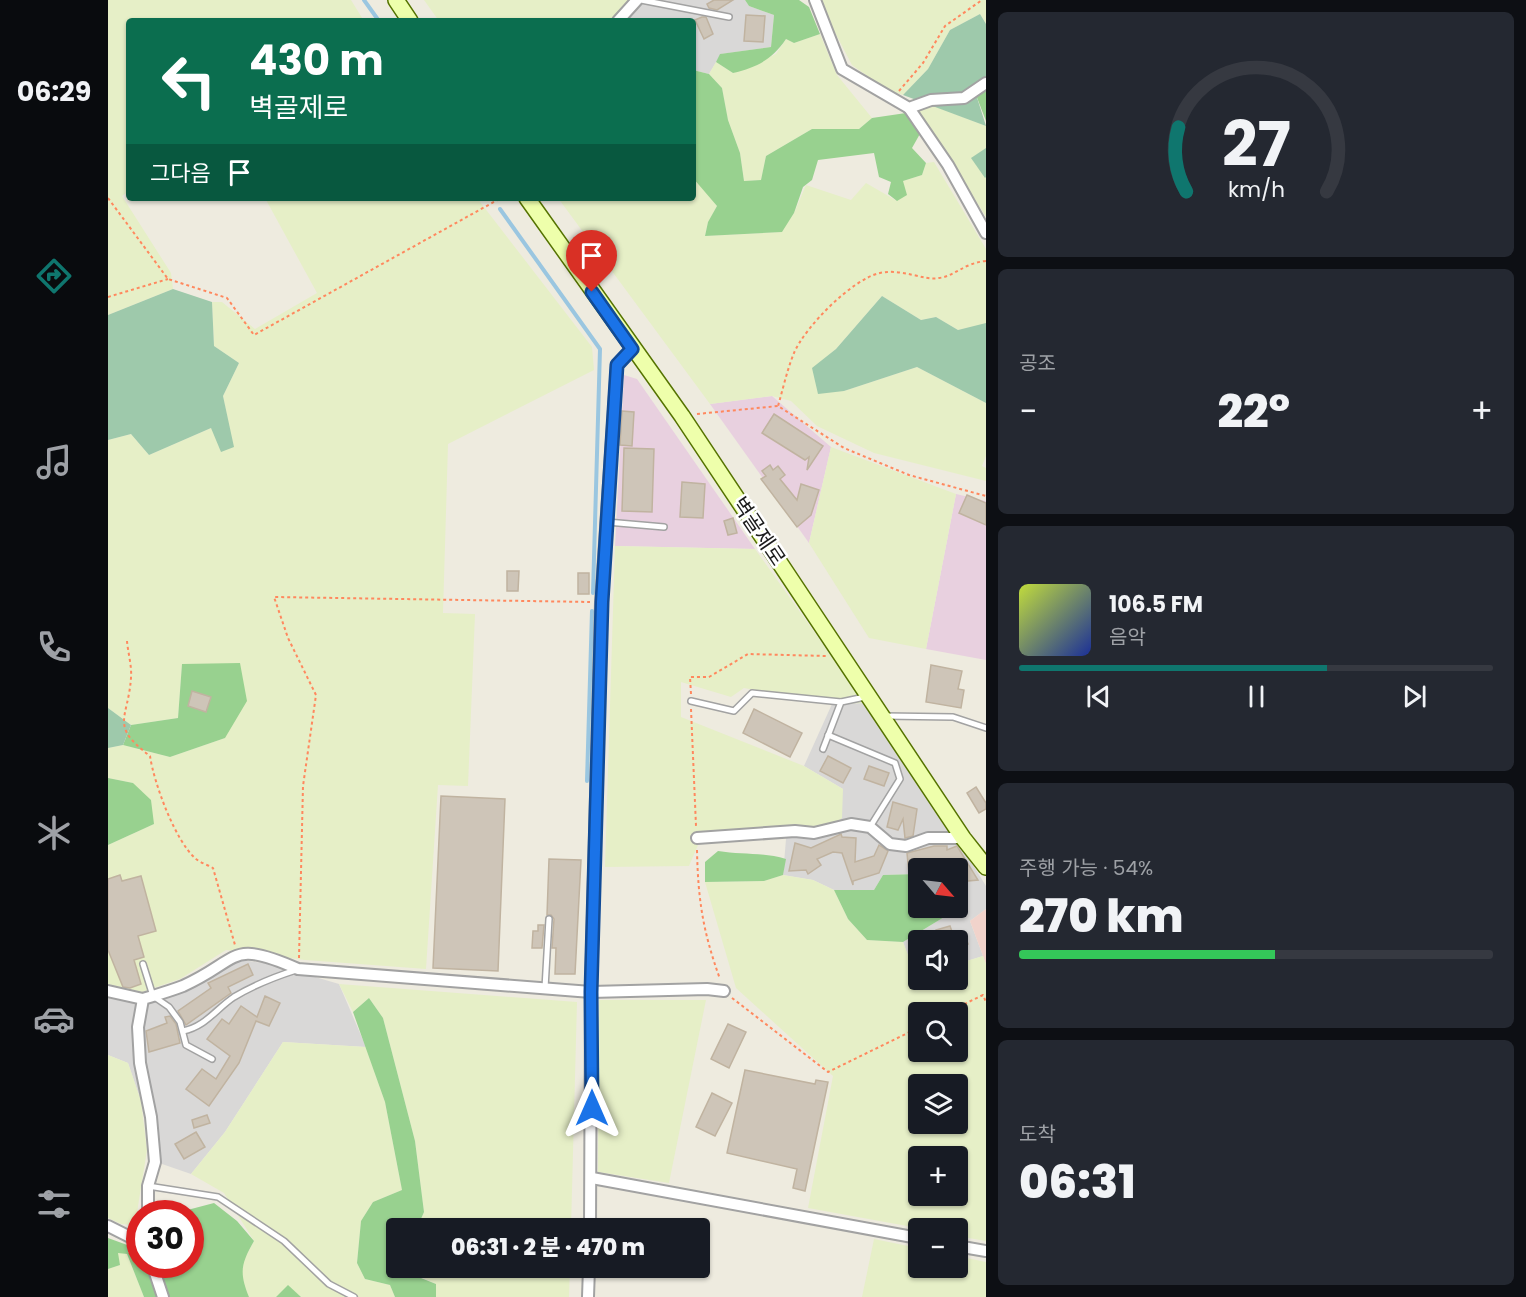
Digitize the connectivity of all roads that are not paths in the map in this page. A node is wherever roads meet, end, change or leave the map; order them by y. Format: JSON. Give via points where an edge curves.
{"nodes":[{"id":1,"x":396,"y":0,"type":"edge"},
{"id":2,"x":639,"y":0,"type":"edge"},
{"id":3,"x":815,"y":0,"type":"edge"},
{"id":4,"x":729,"y":17,"type":"dead end"},
{"id":5,"x":408,"y":18,"type":"edge"},
{"id":6,"x":621,"y":18,"type":"edge"},
{"id":7,"x":986,"y":83,"type":"edge"},
{"id":8,"x":909,"y":108,"type":"junction"},
{"id":9,"x":529,"y":201,"type":"edge"},
{"id":10,"x":986,"y":233,"type":"edge"},
{"id":11,"x":632,"y":349,"type":"junction"},
{"id":12,"x":607,"y":522,"type":"junction"},
{"id":13,"x":664,"y":527,"type":"dead end"},
{"id":14,"x":870,"y":696,"type":"junction"},
{"id":15,"x":691,"y":700,"type":"road end"},
{"id":16,"x":841,"y":702,"type":"junction"},
{"id":17,"x":883,"y":716,"type":"junction"},
{"id":18,"x":986,"y":728,"type":"edge"},
{"id":19,"x":828,"y":735,"type":"junction"},
{"id":20,"x":823,"y":749,"type":"dead end"},
{"id":21,"x":870,"y":826,"type":"junction"},
{"id":22,"x":697,"y":838,"type":"road end"},
{"id":23,"x":963,"y":838,"type":"junction"},
{"id":24,"x":986,"y":867,"type":"edge"},
{"id":25,"x":549,"y":918,"type":"dead end"},
{"id":26,"x":143,"y":964,"type":"dead end"},
{"id":27,"x":298,"y":969,"type":"junction"},
{"id":28,"x":545,"y":988,"type":"junction"},
{"id":29,"x":108,"y":991,"type":"edge"},
{"id":30,"x":724,"y":991,"type":"road end"},
{"id":31,"x":591,"y":992,"type":"junction"},
{"id":32,"x":148,"y":998,"type":"junction"},
{"id":33,"x":183,"y":1030,"type":"junction"},
{"id":34,"x":212,"y":1059,"type":"dead end"},
{"id":35,"x":592,"y":1178,"type":"junction"},
{"id":36,"x":148,"y":1186,"type":"junction"},
{"id":37,"x":148,"y":1200,"type":"edge"},
{"id":38,"x":590,"y":1218,"type":"edge"},
{"id":39,"x":108,"y":1226,"type":"edge"},
{"id":40,"x":126,"y":1235,"type":"edge"},
{"id":41,"x":908,"y":1236,"type":"edge"},
{"id":42,"x":968,"y":1248,"type":"edge"},
{"id":43,"x":986,"y":1251,"type":"edge"},
{"id":44,"x":157,"y":1278,"type":"edge"},
{"id":45,"x":589,"y":1278,"type":"edge"},
{"id":46,"x":163,"y":1297,"type":"edge"},
{"id":47,"x":354,"y":1297,"type":"edge"},
{"id":48,"x":588,"y":1297,"type":"edge"}],
"edges":[{"from":1,"to":5,"type":"street"},
{"from":2,"to":4,"type":"lane"},
{"from":2,"to":6,"type":"street"},
{"from":3,"to":8,"type":"street","via":[[842,69]]},
{"from":7,"to":8,"type":"street","via":[[964,98],[931,100]]},
{"from":8,"to":10,"type":"street","via":[[948,165]]},
{"from":9,"to":11,"type":"street","name":"벽골제로"},
{"from":11,"to":12,"type":"street","via":[[617,365]]},
{"from":11,"to":14,"type":"street","name":"벽골제로"},
{"from":12,"to":13,"type":"lane"},
{"from":12,"to":31,"type":"street"},
{"from":14,"to":16,"type":"lane"},
{"from":14,"to":17,"type":"street","name":"벽골제로"},
{"from":15,"to":16,"type":"lane","via":[[734,711],[752,693]]},
{"from":16,"to":19,"type":"lane"},
{"from":17,"to":18,"type":"lane","via":[[953,717]]},
{"from":17,"to":23,"type":"street","name":"벽골제로"},
{"from":19,"to":20,"type":"lane"},
{"from":19,"to":21,"type":"lane","via":[[895,763],[900,779]]},
{"from":21,"to":22,"type":"street","via":[[851,824],[814,833]]},
{"from":21,"to":23,"type":"street","via":[[890,844],[906,846],[928,838]]},
{"from":23,"to":24,"type":"street","name":"벽골제로"},
{"from":25,"to":28,"type":"lane"},
{"from":26,"to":32,"type":"lane"},
{"from":27,"to":28,"type":"street"},
{"from":27,"to":32,"type":"street","via":[[256,953],[237,953],[184,985]]},
{"from":27,"to":33,"type":"lane","via":[[261,982],[232,999],[196,1029]]},
{"from":28,"to":31,"type":"street"},
{"from":29,"to":32,"type":"street"},
{"from":30,"to":31,"type":"street"},
{"from":31,"to":35,"type":"street"},
{"from":32,"to":33,"type":"lane","via":[[169,1007]]},
{"from":32,"to":36,"type":"street","via":[[138,1027],[155,1162]]},
{"from":33,"to":34,"type":"lane","via":[[186,1044]]},
{"from":35,"to":38,"type":"street"},
{"from":35,"to":41,"type":"street"},
{"from":36,"to":37,"type":"street"},
{"from":36,"to":47,"type":"lane","via":[[218,1197],[284,1241],[328,1284]]},
{"from":39,"to":40,"type":"street"},
{"from":42,"to":43,"type":"street"},
{"from":44,"to":46,"type":"street"},
{"from":45,"to":48,"type":"street"}]}
